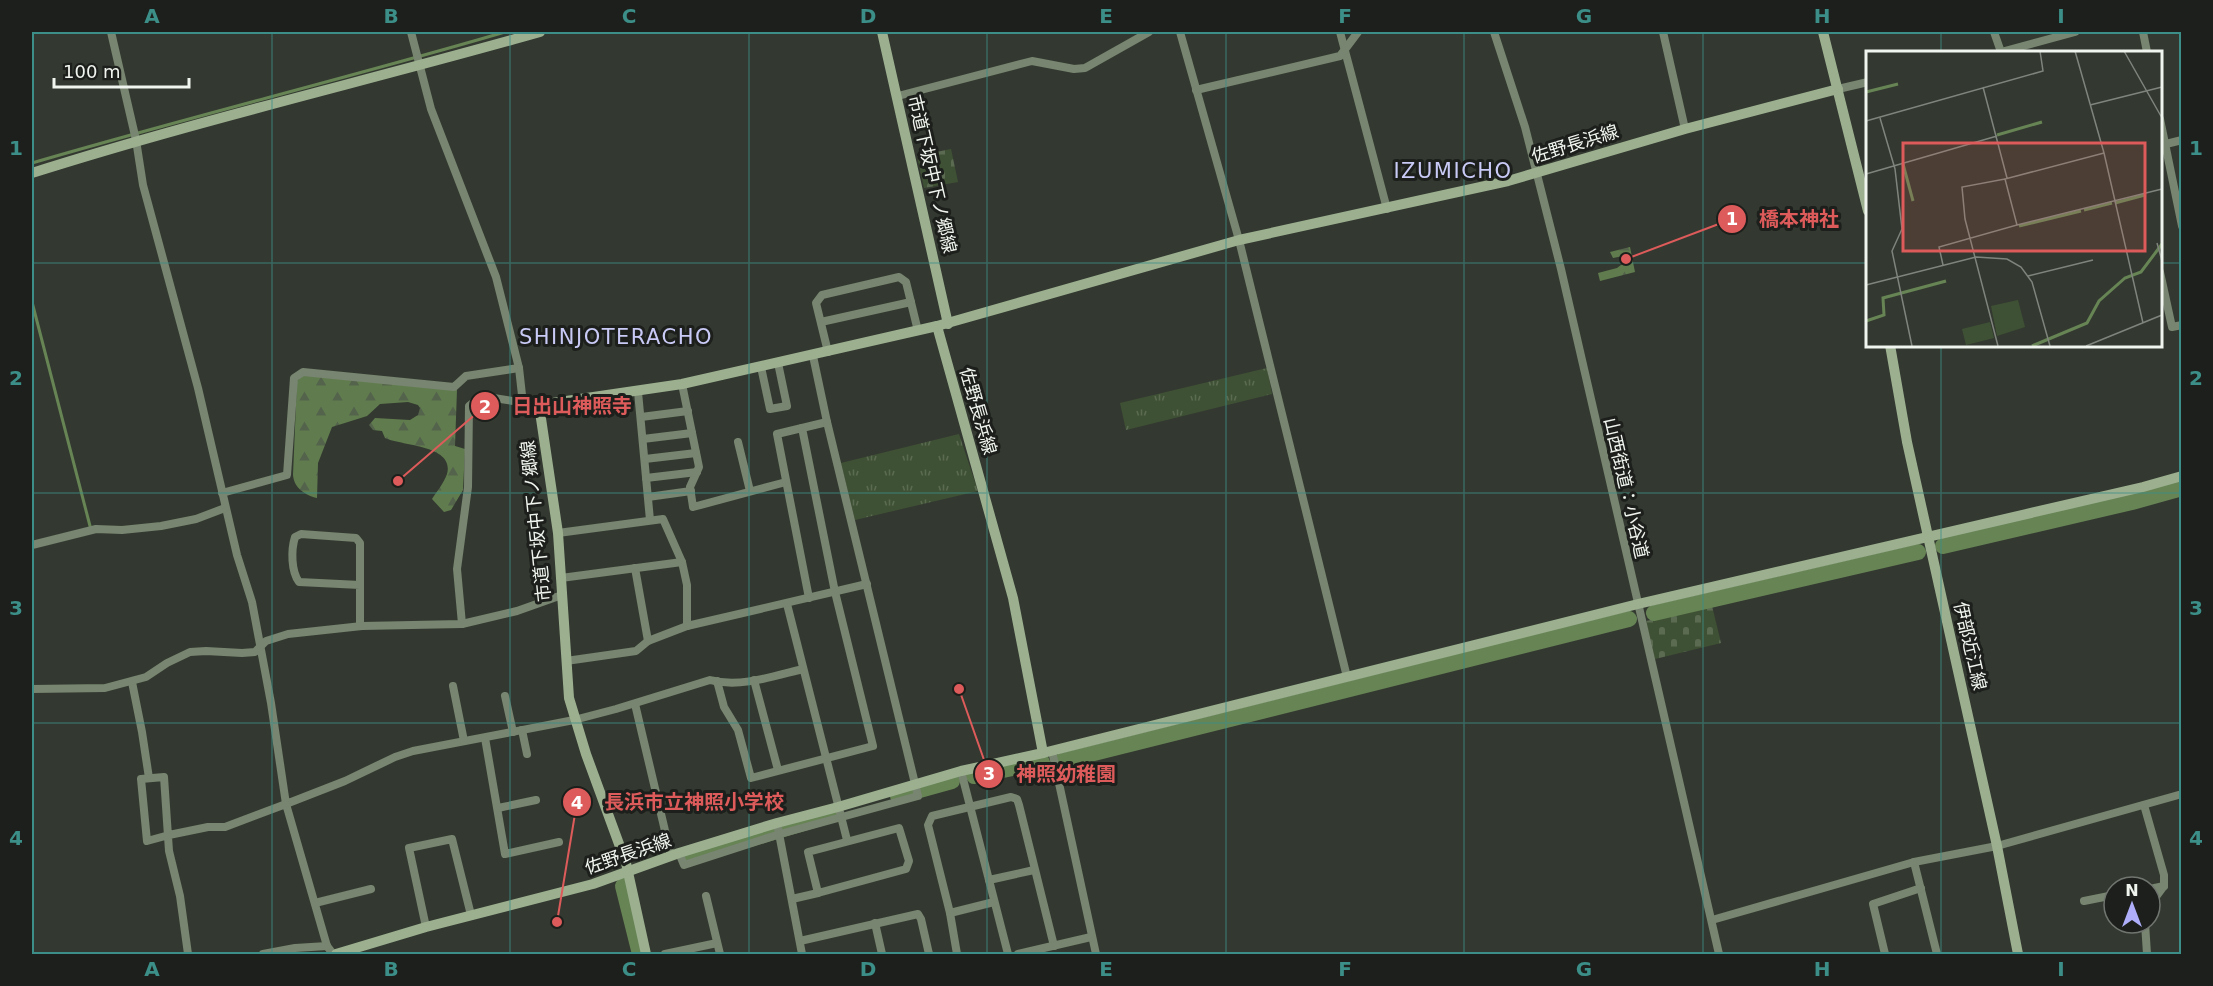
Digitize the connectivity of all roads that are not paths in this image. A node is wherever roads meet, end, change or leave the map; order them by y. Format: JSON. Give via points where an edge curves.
{"nodes":[{"id":1,"x":111,"y":32,"type":"edge"},
{"id":2,"x":411,"y":32,"type":"edge"},
{"id":3,"x":540,"y":32,"type":"edge"},
{"id":4,"x":882,"y":32,"type":"edge"},
{"id":5,"x":1180,"y":32,"type":"edge"},
{"id":6,"x":1340,"y":32,"type":"edge"},
{"id":7,"x":1358,"y":32,"type":"edge"},
{"id":8,"x":1494,"y":32,"type":"edge"},
{"id":9,"x":1663,"y":32,"type":"edge"},
{"id":10,"x":1823,"y":32,"type":"edge"},
{"id":11,"x":1994,"y":32,"type":"edge"},
{"id":12,"x":2075,"y":32,"type":"edge"},
{"id":13,"x":2143,"y":32,"type":"edge"},
{"id":14,"x":1144,"y":33,"type":"edge"},
{"id":15,"x":2001,"y":51,"type":"edge"},
{"id":16,"x":2005,"y":51,"type":"edge"},
{"id":17,"x":2147,"y":51,"type":"edge"},
{"id":18,"x":1345,"y":52,"type":"junction"},
{"id":19,"x":418,"y":60,"type":"junction"},
{"id":20,"x":1866,"y":82,"type":"edge"},
{"id":21,"x":1838,"y":89,"type":"junction"},
{"id":22,"x":1196,"y":90,"type":"junction"},
{"id":23,"x":898,"y":96,"type":"junction"},
{"id":24,"x":2162,"y":127,"type":"edge"},
{"id":25,"x":1685,"y":129,"type":"junction"},
{"id":26,"x":136,"y":140,"type":"junction"},
{"id":27,"x":2181,"y":140,"type":"edge"},
{"id":28,"x":2166,"y":144,"type":"junction"},
{"id":29,"x":1537,"y":172,"type":"junction"},
{"id":30,"x":32,"y":173,"type":"edge"},
{"id":31,"x":1866,"y":203,"type":"edge"},
{"id":32,"x":1387,"y":209,"type":"junction"},
{"id":33,"x":2181,"y":226,"type":"edge"},
{"id":34,"x":1239,"y":240,"type":"junction"},
{"id":35,"x":2162,"y":281,"type":"edge"},
{"id":36,"x":911,"y":302,"type":"junction"},
{"id":37,"x":820,"y":322,"type":"junction"},
{"id":38,"x":943,"y":325,"type":"junction"},
{"id":39,"x":2181,"y":325,"type":"edge"},
{"id":40,"x":918,"y":331,"type":"junction"},
{"id":41,"x":1890,"y":346,"type":"edge"},
{"id":42,"x":828,"y":352,"type":"junction"},
{"id":43,"x":813,"y":356,"type":"junction"},
{"id":44,"x":778,"y":363,"type":"junction"},
{"id":45,"x":761,"y":367,"type":"junction"},
{"id":46,"x":519,"y":368,"type":"junction"},
{"id":47,"x":682,"y":384,"type":"junction"},
{"id":48,"x":638,"y":392,"type":"junction"},
{"id":49,"x":523,"y":404,"type":"junction"},
{"id":50,"x":539,"y":405,"type":"junction"},
{"id":51,"x":687,"y":411,"type":"junction"},
{"id":52,"x":641,"y":417,"type":"junction"},
{"id":53,"x":827,"y":422,"type":"junction"},
{"id":54,"x":802,"y":428,"type":"junction"},
{"id":55,"x":692,"y":433,"type":"junction"},
{"id":56,"x":643,"y":439,"type":"junction"},
{"id":57,"x":738,"y":442,"type":"dead end"},
{"id":58,"x":696,"y":453,"type":"junction"},
{"id":59,"x":645,"y":459,"type":"junction"},
{"id":60,"x":697,"y":472,"type":"junction"},
{"id":61,"x":2181,"y":476,"type":"edge"},
{"id":62,"x":646,"y":478,"type":"junction"},
{"id":63,"x":786,"y":482,"type":"junction"},
{"id":64,"x":750,"y":491,"type":"junction"},
{"id":65,"x":691,"y":492,"type":"junction"},
{"id":66,"x":222,"y":493,"type":"junction"},
{"id":67,"x":648,"y":497,"type":"junction"},
{"id":68,"x":225,"y":508,"type":"junction"},
{"id":69,"x":650,"y":520,"type":"junction"},
{"id":70,"x":558,"y":533,"type":"junction"},
{"id":71,"x":1928,"y":537,"type":"junction"},
{"id":72,"x":32,"y":545,"type":"edge"},
{"id":73,"x":682,"y":562,"type":"junction"},
{"id":74,"x":634,"y":568,"type":"junction"},
{"id":75,"x":561,"y":578,"type":"junction"},
{"id":76,"x":867,"y":584,"type":"junction"},
{"id":77,"x":360,"y":585,"type":"junction"},
{"id":78,"x":835,"y":592,"type":"junction"},
{"id":79,"x":562,"y":595,"type":"junction"},
{"id":80,"x":809,"y":598,"type":"junction"},
{"id":81,"x":787,"y":604,"type":"junction"},
{"id":82,"x":1638,"y":604,"type":"junction"},
{"id":83,"x":462,"y":624,"type":"junction"},
{"id":84,"x":360,"y":626,"type":"junction"},
{"id":85,"x":687,"y":626,"type":"junction"},
{"id":86,"x":648,"y":641,"type":"junction"},
{"id":87,"x":260,"y":646,"type":"junction"},
{"id":88,"x":566,"y":661,"type":"junction"},
{"id":89,"x":803,"y":669,"type":"junction"},
{"id":90,"x":1347,"y":676,"type":"junction"},
{"id":91,"x":754,"y":680,"type":"junction"},
{"id":92,"x":717,"y":681,"type":"junction"},
{"id":93,"x":132,"y":682,"type":"junction"},
{"id":94,"x":453,"y":686,"type":"dead end"},
{"id":95,"x":32,"y":689,"type":"edge"},
{"id":96,"x":505,"y":696,"type":"dead end"},
{"id":97,"x":634,"y":704,"type":"junction"},
{"id":98,"x":574,"y":720,"type":"junction"},
{"id":99,"x":522,"y":730,"type":"junction"},
{"id":100,"x":513,"y":732,"type":"junction"},
{"id":101,"x":484,"y":738,"type":"junction"},
{"id":102,"x":464,"y":741,"type":"junction"},
{"id":103,"x":1047,"y":752,"type":"junction"},
{"id":104,"x":527,"y":754,"type":"dead end"},
{"id":105,"x":825,"y":759,"type":"junction"},
{"id":106,"x":778,"y":770,"type":"junction"},
{"id":107,"x":961,"y":771,"type":"junction"},
{"id":108,"x":149,"y":778,"type":"junction"},
{"id":109,"x":916,"y":789,"type":"junction"},
{"id":110,"x":2181,"y":794,"type":"edge"},
{"id":111,"x":536,"y":800,"type":"dead end"},
{"id":112,"x":286,"y":804,"type":"junction"},
{"id":113,"x":2144,"y":805,"type":"junction"},
{"id":114,"x":970,"y":807,"type":"junction"},
{"id":115,"x":498,"y":808,"type":"junction"},
{"id":116,"x":839,"y":812,"type":"junction"},
{"id":117,"x":779,"y":829,"type":"junction"},
{"id":118,"x":169,"y":834,"type":"junction"},
{"id":119,"x":847,"y":840,"type":"junction"},
{"id":120,"x":559,"y":842,"type":"dead end"},
{"id":121,"x":1997,"y":846,"type":"junction"},
{"id":122,"x":678,"y":856,"type":"junction"},
{"id":123,"x":1914,"y":862,"type":"junction"},
{"id":124,"x":1034,"y":870,"type":"junction"},
{"id":125,"x":628,"y":873,"type":"junction"},
{"id":126,"x":989,"y":880,"type":"junction"},
{"id":127,"x":2164,"y":886,"type":"joint"},
{"id":128,"x":1921,"y":888,"type":"junction"},
{"id":129,"x":371,"y":889,"type":"dead end"},
{"id":130,"x":2162,"y":889,"type":"edge"},
{"id":131,"x":818,"y":893,"type":"junction"},
{"id":132,"x":706,"y":896,"type":"dead end"},
{"id":133,"x":2102,"y":898,"type":"edge"},
{"id":134,"x":792,"y":899,"type":"junction"},
{"id":135,"x":2084,"y":901,"type":"dead end"},
{"id":136,"x":994,"y":902,"type":"junction"},
{"id":137,"x":315,"y":903,"type":"junction"},
{"id":138,"x":950,"y":913,"type":"junction"},
{"id":139,"x":471,"y":915,"type":"junction"},
{"id":140,"x":1712,"y":920,"type":"junction"},
{"id":141,"x":875,"y":923,"type":"junction"},
{"id":142,"x":426,"y":927,"type":"junction"},
{"id":143,"x":2146,"y":935,"type":"edge"},
{"id":144,"x":1091,"y":937,"type":"junction"},
{"id":145,"x":800,"y":941,"type":"junction"},
{"id":146,"x":717,"y":943,"type":"junction"},
{"id":147,"x":327,"y":946,"type":"junction"},
{"id":148,"x":1054,"y":946,"type":"junction"},
{"id":149,"x":188,"y":954,"type":"edge"},
{"id":150,"x":263,"y":954,"type":"edge"},
{"id":151,"x":334,"y":954,"type":"edge"},
{"id":152,"x":646,"y":954,"type":"edge"},
{"id":153,"x":665,"y":954,"type":"edge"},
{"id":154,"x":720,"y":954,"type":"edge"},
{"id":155,"x":802,"y":954,"type":"edge"},
{"id":156,"x":882,"y":954,"type":"edge"},
{"id":157,"x":929,"y":954,"type":"edge"},
{"id":158,"x":957,"y":954,"type":"edge"},
{"id":159,"x":1008,"y":954,"type":"edge"},
{"id":160,"x":1018,"y":954,"type":"edge"},
{"id":161,"x":1096,"y":954,"type":"edge"},
{"id":162,"x":1719,"y":954,"type":"edge"},
{"id":163,"x":1885,"y":954,"type":"edge"},
{"id":164,"x":1937,"y":954,"type":"edge"},
{"id":165,"x":2018,"y":954,"type":"edge"},
{"id":166,"x":2147,"y":954,"type":"edge"}],
"edges":[{"from":1,"to":26,"type":"street"},
{"from":2,"to":19,"type":"street"},
{"from":3,"to":19,"type":"street"},
{"from":4,"to":23,"type":"street","name":"市道下坂中下ノ郷線"},
{"from":5,"to":22,"type":"street"},
{"from":6,"to":18,"type":"street"},
{"from":7,"to":18,"type":"street"},
{"from":8,"to":29,"type":"street","name":"山西街道：小谷道"},
{"from":9,"to":25,"type":"street"},
{"from":10,"to":21,"type":"street"},
{"from":11,"to":15,"type":"street"},
{"from":12,"to":16,"type":"street"},
{"from":13,"to":17,"type":"street"},
{"from":14,"to":23,"type":"street","via":[[1085,68],[1032,61]]},
{"from":18,"to":22,"type":"street"},
{"from":18,"to":32,"type":"street"},
{"from":19,"to":26,"type":"street"},
{"from":19,"to":46,"type":"street","via":[[431,110],[496,277]]},
{"from":20,"to":21,"type":"street"},
{"from":21,"to":25,"type":"street","name":"佐野長浜線"},
{"from":21,"to":31,"type":"street"},
{"from":22,"to":34,"type":"street"},
{"from":23,"to":38,"type":"street","name":"市道下坂中下ノ郷線"},
{"from":24,"to":28,"type":"street"},
{"from":25,"to":29,"type":"street","name":"佐野長浜線"},
{"from":26,"to":30,"type":"street"},
{"from":26,"to":66,"type":"street","via":[[143,185]]},
{"from":27,"to":28,"type":"street"},
{"from":28,"to":33,"type":"street"},
{"from":29,"to":32,"type":"street","name":"佐野長浜線"},
{"from":29,"to":82,"type":"street","name":"山西街道：小谷道"},
{"from":32,"to":34,"type":"street","name":"佐野長浜線"},
{"from":34,"to":38,"type":"street","name":"佐野長浜線"},
{"from":34,"to":90,"type":"street"},
{"from":35,"to":39,"type":"street","via":[[2172,327]]},
{"from":36,"to":37,"type":"street"},
{"from":36,"to":37,"type":"street","via":[[906,282],[899,277],[858,285],[822,295],[816,303]]},
{"from":36,"to":40,"type":"street"},
{"from":37,"to":42,"type":"street"},
{"from":38,"to":40,"type":"street"},
{"from":38,"to":103,"type":"street","name":"佐野長浜線","via":[[1013,598]]},
{"from":40,"to":42,"type":"street"},
{"from":41,"to":71,"type":"street","name":"伊部近江線"},
{"from":42,"to":43,"type":"street"},
{"from":43,"to":44,"type":"street"},
{"from":43,"to":53,"type":"street"},
{"from":44,"to":45,"type":"street"},
{"from":44,"to":45,"type":"street","via":[[787,406],[770,409]]},
{"from":45,"to":47,"type":"street"},
{"from":46,"to":49,"type":"street"},
{"from":46,"to":66,"type":"street","via":[[466,376],[454,387],[303,372],[294,378],[287,476]]},
{"from":47,"to":48,"type":"street"},
{"from":47,"to":51,"type":"street"},
{"from":48,"to":50,"type":"street"},
{"from":48,"to":52,"type":"street"},
{"from":49,"to":50,"type":"street"},
{"from":49,"to":83,"type":"street","via":[[481,396],[469,406],[468,487],[457,569]]},
{"from":50,"to":70,"type":"street","name":"市道下坂中下ノ郷線"},
{"from":51,"to":52,"type":"street"},
{"from":51,"to":55,"type":"street"},
{"from":52,"to":56,"type":"street"},
{"from":53,"to":54,"type":"street"},
{"from":53,"to":76,"type":"street"},
{"from":54,"to":63,"type":"street","via":[[777,434]]},
{"from":54,"to":78,"type":"street"},
{"from":55,"to":56,"type":"street"},
{"from":55,"to":58,"type":"street"},
{"from":56,"to":59,"type":"street"},
{"from":57,"to":64,"type":"street"},
{"from":58,"to":59,"type":"street"},
{"from":58,"to":60,"type":"street"},
{"from":59,"to":62,"type":"street"},
{"from":60,"to":62,"type":"street"},
{"from":60,"to":65,"type":"street"},
{"from":61,"to":71,"type":"street"},
{"from":62,"to":67,"type":"street"},
{"from":63,"to":64,"type":"street"},
{"from":63,"to":80,"type":"street"},
{"from":64,"to":65,"type":"street","via":[[693,507]]},
{"from":65,"to":67,"type":"street"},
{"from":66,"to":68,"type":"street"},
{"from":67,"to":69,"type":"street"},
{"from":68,"to":72,"type":"street","via":[[161,526],[96,529]]},
{"from":68,"to":87,"type":"street","via":[[252,602]]},
{"from":69,"to":70,"type":"street"},
{"from":69,"to":73,"type":"street","via":[[663,519]]},
{"from":70,"to":75,"type":"street","name":"市道下坂中下ノ郷線"},
{"from":71,"to":82,"type":"street"},
{"from":71,"to":121,"type":"street","name":"伊部近江線"},
{"from":73,"to":74,"type":"street"},
{"from":73,"to":85,"type":"street","via":[[687,585]]},
{"from":74,"to":75,"type":"street"},
{"from":74,"to":86,"type":"street"},
{"from":75,"to":79,"type":"street","name":"市道下坂中下ノ郷線"},
{"from":76,"to":78,"type":"street"},
{"from":76,"to":109,"type":"street"},
{"from":77,"to":77,"type":"street","via":[[360,543],[356,538],[301,534],[296,537],[294,575],[299,582]]},
{"from":77,"to":84,"type":"street"},
{"from":78,"to":80,"type":"street"},
{"from":78,"to":105,"type":"street","via":[[873,746]]},
{"from":79,"to":83,"type":"street"},
{"from":79,"to":88,"type":"street","name":"市道下坂中下ノ郷線"},
{"from":80,"to":81,"type":"street"},
{"from":81,"to":85,"type":"street"},
{"from":81,"to":89,"type":"street"},
{"from":82,"to":90,"type":"street"},
{"from":82,"to":140,"type":"street","name":"山西街道：小谷道"},
{"from":83,"to":84,"type":"street"},
{"from":84,"to":87,"type":"street","via":[[288,634]]},
{"from":85,"to":86,"type":"street"},
{"from":86,"to":88,"type":"street","via":[[636,651]]},
{"from":87,"to":93,"type":"street","via":[[255,652],[190,652]]},
{"from":87,"to":112,"type":"street"},
{"from":88,"to":98,"type":"street","name":"市道下坂中下ノ郷線"},
{"from":89,"to":91,"type":"street"},
{"from":89,"to":105,"type":"street"},
{"from":90,"to":103,"type":"street"},
{"from":91,"to":92,"type":"street"},
{"from":91,"to":106,"type":"street"},
{"from":92,"to":97,"type":"street"},
{"from":92,"to":106,"type":"street","via":[[724,706],[738,730],[751,778]]},
{"from":93,"to":95,"type":"street","via":[[105,688]]},
{"from":93,"to":108,"type":"street"},
{"from":94,"to":102,"type":"street"},
{"from":96,"to":100,"type":"street"},
{"from":97,"to":98,"type":"street"},
{"from":97,"to":122,"type":"street"},
{"from":98,"to":99,"type":"street"},
{"from":98,"to":125,"type":"street","name":"市道下坂中下ノ郷線"},
{"from":99,"to":100,"type":"street"},
{"from":99,"to":104,"type":"street"},
{"from":100,"to":101,"type":"street"},
{"from":101,"to":102,"type":"street"},
{"from":101,"to":115,"type":"street"},
{"from":102,"to":112,"type":"street","via":[[394,757]]},
{"from":103,"to":107,"type":"street","name":"佐野長浜線"},
{"from":103,"to":144,"type":"street"},
{"from":105,"to":106,"type":"street"},
{"from":105,"to":116,"type":"street"},
{"from":107,"to":109,"type":"street","name":"佐野長浜線"},
{"from":107,"to":114,"type":"street"},
{"from":108,"to":118,"type":"street","via":[[164,777]]},
{"from":108,"to":118,"type":"street","via":[[141,779],[147,841]]},
{"from":109,"to":116,"type":"street","name":"佐野長浜線"},
{"from":110,"to":113,"type":"street"},
{"from":111,"to":115,"type":"street"},
{"from":112,"to":118,"type":"street","via":[[225,827]]},
{"from":112,"to":137,"type":"street"},
{"from":113,"to":121,"type":"street"},
{"from":113,"to":127,"type":"street"},
{"from":114,"to":124,"type":"street","via":[[1011,796],[1017,799]]},
{"from":114,"to":126,"type":"street"},
{"from":114,"to":138,"type":"street","via":[[932,816],[928,822]]},
{"from":115,"to":120,"type":"street","via":[[506,854]]},
{"from":116,"to":117,"type":"street","name":"佐野長浜線"},
{"from":116,"to":119,"type":"street"},
{"from":117,"to":122,"type":"street","name":"佐野長浜線"},
{"from":117,"to":134,"type":"street"},
{"from":118,"to":149,"type":"street"},
{"from":119,"to":131,"type":"street","via":[[808,852]]},
{"from":119,"to":131,"type":"street","via":[[899,828],[909,867]]},
{"from":121,"to":123,"type":"street"},
{"from":121,"to":165,"type":"street","name":"伊部近江線"},
{"from":122,"to":125,"type":"street","name":"佐野長浜線","via":[[642,865]]},
{"from":123,"to":128,"type":"street"},
{"from":123,"to":140,"type":"street"},
{"from":124,"to":126,"type":"street"},
{"from":124,"to":148,"type":"street"},
{"from":125,"to":139,"type":"street","name":"佐野長浜線"},
{"from":125,"to":152,"type":"street","name":"市道下坂中下ノ郷線"},
{"from":126,"to":136,"type":"street"},
{"from":127,"to":130,"type":"street"},
{"from":128,"to":163,"type":"street","via":[[1874,904]]},
{"from":128,"to":164,"type":"street"},
{"from":129,"to":137,"type":"street"},
{"from":131,"to":134,"type":"street"},
{"from":132,"to":146,"type":"street"},
{"from":133,"to":135,"type":"street"},
{"from":134,"to":145,"type":"street"},
{"from":136,"to":138,"type":"street"},
{"from":136,"to":159,"type":"street"},
{"from":137,"to":147,"type":"street"},
{"from":138,"to":158,"type":"street"},
{"from":139,"to":142,"type":"street","name":"佐野長浜線"},
{"from":139,"to":142,"type":"street","via":[[452,839],[410,848]]},
{"from":140,"to":162,"type":"street","name":"山西街道：小谷道"},
{"from":141,"to":145,"type":"street"},
{"from":141,"to":156,"type":"street"},
{"from":141,"to":157,"type":"street","via":[[918,914]]},
{"from":142,"to":151,"type":"street","name":"佐野長浜線"},
{"from":143,"to":166,"type":"street"},
{"from":144,"to":148,"type":"street"},
{"from":144,"to":161,"type":"street"},
{"from":145,"to":155,"type":"street"},
{"from":146,"to":153,"type":"street"},
{"from":146,"to":154,"type":"street"},
{"from":147,"to":150,"type":"street"},
{"from":147,"to":151,"type":"street"},
{"from":148,"to":160,"type":"street"}]}
